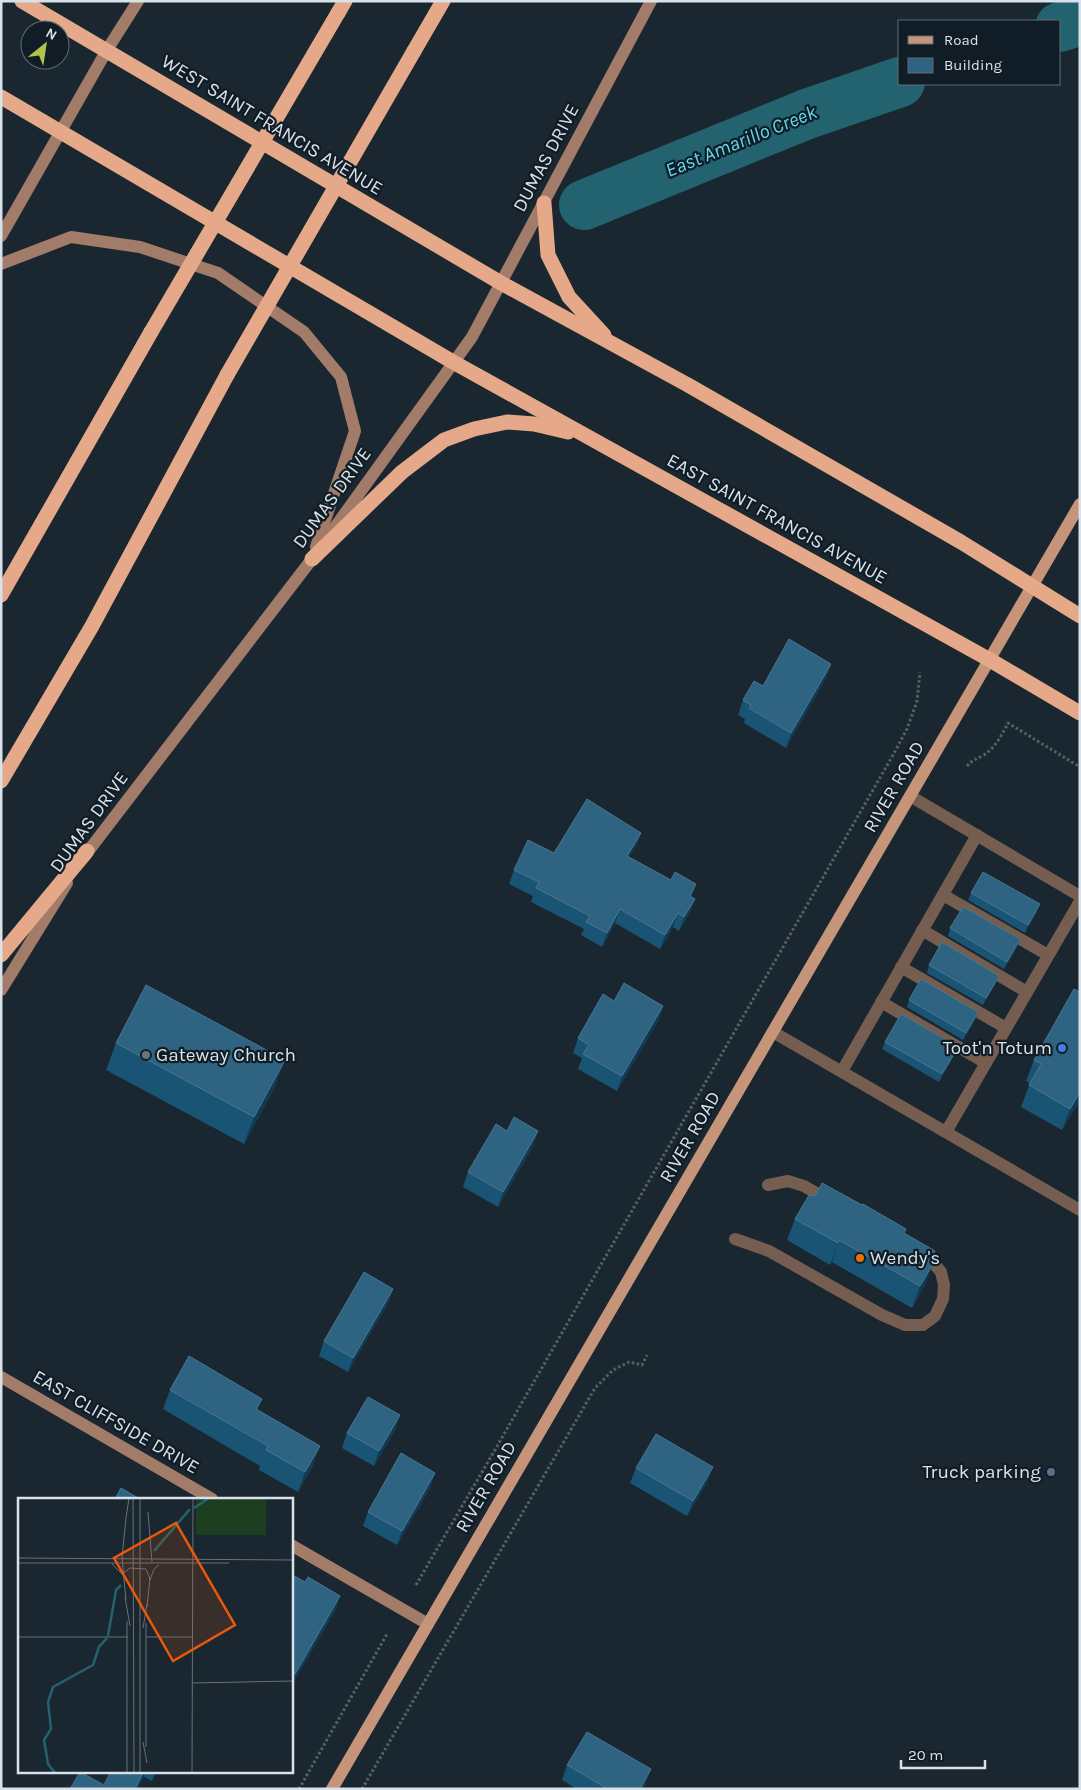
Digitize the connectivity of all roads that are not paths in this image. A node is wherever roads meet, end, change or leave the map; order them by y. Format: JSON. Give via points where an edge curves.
{"nodes":[{"id":1,"x":22,"y":1,"type":"edge"},
{"id":2,"x":138,"y":1,"type":"edge"},
{"id":3,"x":443,"y":1,"type":"edge"},
{"id":4,"x":651,"y":1,"type":"edge"},
{"id":5,"x":341,"y":7,"type":"edge"},
{"id":6,"x":107,"y":50,"type":"junction"},
{"id":7,"x":1,"y":96,"type":"edge"},
{"id":8,"x":60,"y":131,"type":"junction"},
{"id":9,"x":544,"y":202,"type":"junction"},
{"id":10,"x":1,"y":236,"type":"edge"},
{"id":11,"x":1,"y":264,"type":"edge"},
{"id":12,"x":501,"y":283,"type":"junction"},
{"id":13,"x":612,"y":343,"type":"junction"},
{"id":14,"x":454,"y":362,"type":"junction"},
{"id":15,"x":587,"y":437,"type":"junction"},
{"id":16,"x":1080,"y":504,"type":"edge"},
{"id":17,"x":312,"y":559,"type":"junction"},
{"id":18,"x":1032,"y":586,"type":"junction"},
{"id":19,"x":1,"y":595,"type":"edge"},
{"id":20,"x":1080,"y":616,"type":"edge"},
{"id":21,"x":990,"y":660,"type":"junction"},
{"id":22,"x":1080,"y":713,"type":"edge"},
{"id":23,"x":1,"y":782,"type":"edge"},
{"id":24,"x":910,"y":796,"type":"junction"},
{"id":25,"x":977,"y":835,"type":"junction"},
{"id":26,"x":87,"y":851,"type":"junction"},
{"id":27,"x":943,"y":895,"type":"junction"},
{"id":28,"x":1080,"y":896,"type":"edge"},
{"id":29,"x":1080,"y":901,"type":"edge"},
{"id":30,"x":922,"y":930,"type":"junction"},
{"id":31,"x":1,"y":955,"type":"edge"},
{"id":32,"x":1048,"y":955,"type":"junction"},
{"id":33,"x":901,"y":967,"type":"junction"},
{"id":34,"x":1,"y":990,"type":"edge"},
{"id":35,"x":1027,"y":992,"type":"junction"},
{"id":36,"x":881,"y":1002,"type":"junction"},
{"id":37,"x":1006,"y":1028,"type":"junction"},
{"id":38,"x":773,"y":1032,"type":"junction"},
{"id":39,"x":986,"y":1063,"type":"junction"},
{"id":40,"x":842,"y":1071,"type":"junction"},
{"id":41,"x":946,"y":1132,"type":"junction"},
{"id":42,"x":768,"y":1185,"type":"dead end"},
{"id":43,"x":838,"y":1205,"type":"edge"},
{"id":44,"x":1080,"y":1210,"type":"edge"},
{"id":45,"x":735,"y":1239,"type":"dead end"},
{"id":46,"x":905,"y":1244,"type":"edge"},
{"id":47,"x":1,"y":1377,"type":"edge"},
{"id":48,"x":210,"y":1498,"type":"edge"},
{"id":49,"x":292,"y":1546,"type":"edge"},
{"id":50,"x":428,"y":1624,"type":"junction"},
{"id":51,"x":332,"y":1789,"type":"edge"}],
"edges":[{"from":1,"to":6,"type":"highway","name":"WEST SAINT FRANCIS AVENUE"},
{"from":2,"to":6,"type":"main road"},
{"from":3,"to":23,"type":"highway","bridge":true,"via":[[227,375],[92,626]]},
{"from":4,"to":9,"type":"main road","name":"DUMAS DRIVE"},
{"from":5,"to":19,"type":"highway","bridge":true},
{"from":6,"to":8,"type":"main road"},
{"from":6,"to":12,"type":"highway","name":"WEST SAINT FRANCIS AVENUE"},
{"from":7,"to":8,"type":"highway"},
{"from":8,"to":10,"type":"main road"},
{"from":8,"to":14,"type":"highway"},
{"from":9,"to":12,"type":"main road","name":"DUMAS DRIVE"},
{"from":9,"to":13,"type":"highway","via":[[548,255],[569,297]]},
{"from":11,"to":17,"type":"main road","via":[[71,237],[140,246],[218,273],[304,332],[341,377],[355,431]]},
{"from":12,"to":13,"type":"highway"},
{"from":12,"to":14,"type":"main road","name":"DUMAS DRIVE","via":[[472,337]]},
{"from":13,"to":18,"type":"highway"},
{"from":14,"to":15,"type":"highway","name":"EAST SAINT FRANCIS AVENUE"},
{"from":14,"to":17,"type":"main road","name":"DUMAS DRIVE"},
{"from":15,"to":17,"type":"highway","via":[[534,424],[507,422],[444,440],[402,472]]},
{"from":15,"to":21,"type":"highway","name":"EAST SAINT FRANCIS AVENUE"},
{"from":16,"to":18,"type":"main road","name":"RIVER ROAD"},
{"from":17,"to":26,"type":"main road","name":"DUMAS DRIVE"},
{"from":18,"to":20,"type":"highway"},
{"from":18,"to":21,"type":"main road","name":"RIVER ROAD"},
{"from":21,"to":22,"type":"highway","name":"EAST SAINT FRANCIS AVENUE"},
{"from":21,"to":24,"type":"main road","name":"RIVER ROAD"},
{"from":24,"to":25,"type":"lane"},
{"from":24,"to":38,"type":"main road","name":"RIVER ROAD"},
{"from":25,"to":27,"type":"lane"},
{"from":25,"to":28,"type":"lane"},
{"from":26,"to":31,"type":"highway"},
{"from":26,"to":34,"type":"main road","name":"DUMAS DRIVE"},
{"from":27,"to":30,"type":"lane"},
{"from":27,"to":32,"type":"lane"},
{"from":29,"to":32,"type":"lane"},
{"from":30,"to":33,"type":"lane"},
{"from":30,"to":35,"type":"lane"},
{"from":32,"to":35,"type":"lane"},
{"from":33,"to":36,"type":"lane"},
{"from":33,"to":37,"type":"lane"},
{"from":35,"to":37,"type":"lane"},
{"from":36,"to":39,"type":"lane"},
{"from":36,"to":40,"type":"lane"},
{"from":37,"to":39,"type":"lane"},
{"from":38,"to":40,"type":"lane"},
{"from":38,"to":50,"type":"main road","name":"RIVER ROAD"},
{"from":39,"to":41,"type":"lane"},
{"from":40,"to":41,"type":"lane"},
{"from":41,"to":44,"type":"lane"},
{"from":42,"to":43,"type":"lane","via":[[788,1181]]},
{"from":45,"to":46,"type":"lane","via":[[769,1251],[882,1315],[905,1325],[923,1325],[935,1316],[943,1299],[944,1285],[941,1272],[930,1259]]},
{"from":47,"to":48,"type":"main road","name":"EAST CLIFFSIDE DRIVE"},
{"from":49,"to":50,"type":"main road"},
{"from":50,"to":51,"type":"main road","name":"RIVER ROAD"}]}
